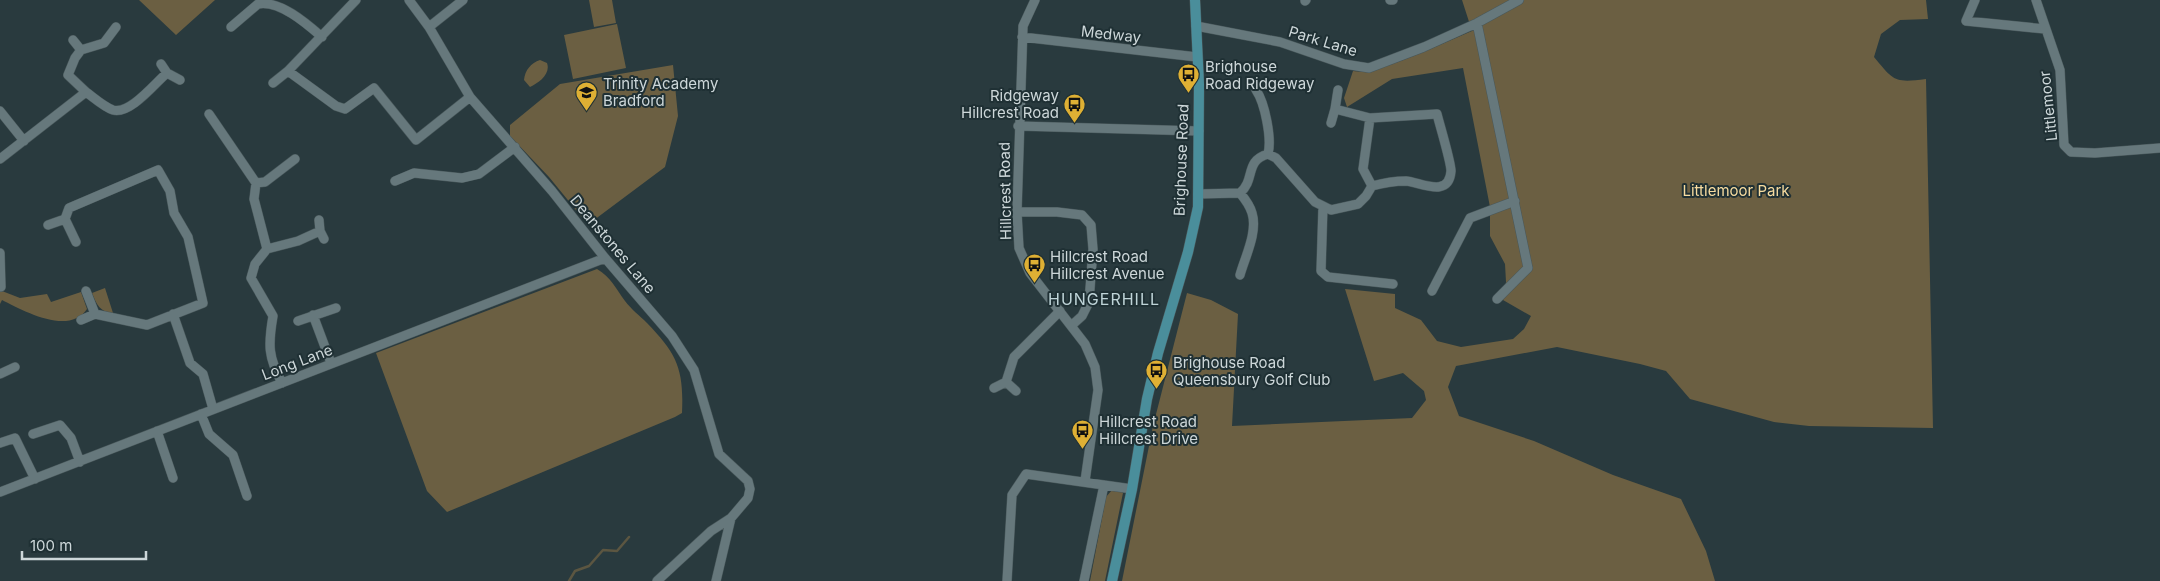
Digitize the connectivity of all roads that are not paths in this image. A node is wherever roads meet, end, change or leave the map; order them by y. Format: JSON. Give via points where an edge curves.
{"nodes":[{"id":1,"x":356,"y":0,"type":"edge"},
{"id":2,"x":408,"y":0,"type":"edge"},
{"id":3,"x":463,"y":0,"type":"edge"},
{"id":4,"x":1035,"y":0,"type":"edge"},
{"id":5,"x":1195,"y":0,"type":"edge"},
{"id":6,"x":1519,"y":0,"type":"edge"},
{"id":7,"x":1975,"y":0,"type":"edge"},
{"id":8,"x":2036,"y":0,"type":"edge"},
{"id":9,"x":1477,"y":23,"type":"junction"},
{"id":10,"x":1196,"y":26,"type":"junction"},
{"id":11,"x":116,"y":27,"type":"dead end"},
{"id":12,"x":231,"y":27,"type":"dead end"},
{"id":13,"x":428,"y":27,"type":"junction"},
{"id":14,"x":2045,"y":29,"type":"junction"},
{"id":15,"x":322,"y":37,"type":"junction"},
{"id":16,"x":1022,"y":37,"type":"junction"},
{"id":17,"x":73,"y":40,"type":"dead end"},
{"id":18,"x":81,"y":50,"type":"junction"},
{"id":19,"x":1198,"y":57,"type":"junction"},
{"id":20,"x":161,"y":64,"type":"dead end"},
{"id":21,"x":288,"y":71,"type":"junction"},
{"id":22,"x":167,"y":73,"type":"junction"},
{"id":23,"x":180,"y":80,"type":"dead end"},
{"id":24,"x":272,"y":83,"type":"dead end"},
{"id":25,"x":1338,"y":90,"type":"dead end"},
{"id":26,"x":86,"y":92,"type":"junction"},
{"id":27,"x":1261,"y":93,"type":"dead end"},
{"id":28,"x":470,"y":97,"type":"junction"},
{"id":29,"x":1335,"y":109,"type":"junction"},
{"id":30,"x":0,"y":111,"type":"edge"},
{"id":31,"x":208,"y":114,"type":"dead end"},
{"id":32,"x":1370,"y":118,"type":"junction"},
{"id":33,"x":1331,"y":124,"type":"dead end"},
{"id":34,"x":1018,"y":126,"type":"junction"},
{"id":35,"x":1199,"y":131,"type":"junction"},
{"id":36,"x":24,"y":141,"type":"junction"},
{"id":37,"x":514,"y":147,"type":"junction"},
{"id":38,"x":2160,"y":148,"type":"edge"},
{"id":39,"x":1268,"y":154,"type":"junction"},
{"id":40,"x":0,"y":159,"type":"edge"},
{"id":41,"x":295,"y":159,"type":"dead end"},
{"id":42,"x":395,"y":181,"type":"dead end"},
{"id":43,"x":256,"y":183,"type":"junction"},
{"id":44,"x":1372,"y":186,"type":"junction"},
{"id":45,"x":1240,"y":193,"type":"junction"},
{"id":46,"x":1198,"y":194,"type":"junction"},
{"id":47,"x":1515,"y":202,"type":"junction"},
{"id":48,"x":1323,"y":206,"type":"junction"},
{"id":49,"x":1017,"y":212,"type":"junction"},
{"id":50,"x":65,"y":219,"type":"junction"},
{"id":51,"x":319,"y":220,"type":"dead end"},
{"id":52,"x":48,"y":225,"type":"dead end"},
{"id":53,"x":76,"y":242,"type":"dead end"},
{"id":54,"x":267,"y":249,"type":"junction"},
{"id":55,"x":0,"y":253,"type":"edge"},
{"id":56,"x":605,"y":258,"type":"junction"},
{"id":57,"x":1240,"y":275,"type":"dead end"},
{"id":58,"x":1393,"y":284,"type":"dead end"},
{"id":59,"x":1,"y":286,"type":"edge"},
{"id":60,"x":1432,"y":290,"type":"dead end"},
{"id":61,"x":86,"y":291,"type":"dead end"},
{"id":62,"x":1497,"y":299,"type":"dead end"},
{"id":63,"x":336,"y":308,"type":"dead end"},
{"id":64,"x":1060,"y":310,"type":"junction"},
{"id":65,"x":95,"y":314,"type":"junction"},
{"id":66,"x":174,"y":314,"type":"junction"},
{"id":67,"x":313,"y":316,"type":"junction"},
{"id":68,"x":81,"y":320,"type":"dead end"},
{"id":69,"x":298,"y":321,"type":"dead end"},
{"id":70,"x":1072,"y":325,"type":"junction"},
{"id":71,"x":331,"y":364,"type":"junction"},
{"id":72,"x":15,"y":367,"type":"dead end"},
{"id":73,"x":0,"y":374,"type":"edge"},
{"id":74,"x":1006,"y":382,"type":"junction"},
{"id":75,"x":282,"y":383,"type":"junction"},
{"id":76,"x":994,"y":388,"type":"dead end"},
{"id":77,"x":1016,"y":391,"type":"dead end"},
{"id":78,"x":213,"y":409,"type":"junction"},
{"id":79,"x":202,"y":414,"type":"junction"},
{"id":80,"x":157,"y":431,"type":"junction"},
{"id":81,"x":33,"y":434,"type":"dead end"},
{"id":82,"x":0,"y":443,"type":"edge"},
{"id":83,"x":80,"y":462,"type":"junction"},
{"id":84,"x":173,"y":478,"type":"dead end"},
{"id":85,"x":35,"y":479,"type":"junction"},
{"id":86,"x":1085,"y":481,"type":"junction"},
{"id":87,"x":1104,"y":485,"type":"junction"},
{"id":88,"x":1132,"y":488,"type":"junction"},
{"id":89,"x":0,"y":492,"type":"edge"},
{"id":90,"x":247,"y":496,"type":"dead end"},
{"id":91,"x":731,"y":518,"type":"junction"},
{"id":92,"x":657,"y":581,"type":"edge"},
{"id":93,"x":716,"y":581,"type":"edge"},
{"id":94,"x":1007,"y":581,"type":"edge"},
{"id":95,"x":1084,"y":581,"type":"edge"},
{"id":96,"x":1112,"y":581,"type":"edge"}],
"edges":[{"from":1,"to":15,"type":"street"},
{"from":2,"to":13,"type":"street","name":"Deanstones Lane"},
{"from":3,"to":13,"type":"street"},
{"from":4,"to":16,"type":"street","name":"Hillcrest Road","via":[[1023,26]]},
{"from":5,"to":10,"type":"main road","name":"Brighouse Road"},
{"from":6,"to":9,"type":"street","name":"Park Lane"},
{"from":7,"to":14,"type":"street","via":[[1966,21]]},
{"from":8,"to":14,"type":"street","name":"Littlemoor"},
{"from":9,"to":10,"type":"street","name":"Park Lane","via":[[1369,68],[1344,64],[1280,42]]},
{"from":9,"to":47,"type":"street"},
{"from":10,"to":19,"type":"main road","name":"Brighouse Road"},
{"from":11,"to":18,"type":"street","via":[[104,43]]},
{"from":12,"to":15,"type":"street","via":[[264,2],[292,11]]},
{"from":13,"to":28,"type":"street","name":"Deanstones Lane"},
{"from":14,"to":38,"type":"street","name":"Littlemoor","via":[[2060,70],[2064,145],[2071,152],[2095,153]]},
{"from":15,"to":21,"type":"street"},
{"from":16,"to":19,"type":"street","name":"Medway"},
{"from":16,"to":34,"type":"street","name":"Hillcrest Road"},
{"from":17,"to":18,"type":"street"},
{"from":18,"to":26,"type":"street","via":[[68,75]]},
{"from":19,"to":35,"type":"main road","name":"Brighouse Road"},
{"from":20,"to":22,"type":"street"},
{"from":21,"to":24,"type":"street"},
{"from":21,"to":28,"type":"street","via":[[345,109],[374,88],[416,140]]},
{"from":22,"to":23,"type":"street"},
{"from":22,"to":26,"type":"street","via":[[139,100],[124,109],[112,110]]},
{"from":25,"to":29,"type":"street"},
{"from":26,"to":36,"type":"street"},
{"from":27,"to":39,"type":"street","via":[[1268,129]]},
{"from":28,"to":37,"type":"street","name":"Deanstones Lane"},
{"from":29,"to":32,"type":"street"},
{"from":29,"to":33,"type":"street"},
{"from":30,"to":36,"type":"street"},
{"from":31,"to":43,"type":"street"},
{"from":32,"to":44,"type":"street","via":[[1363,169]]},
{"from":32,"to":44,"type":"street","via":[[1437,114],[1451,171],[1441,187],[1431,188],[1409,181]]},
{"from":34,"to":35,"type":"street"},
{"from":34,"to":49,"type":"street","name":"Hillcrest Road"},
{"from":35,"to":46,"type":"main road","name":"Brighouse Road"},
{"from":36,"to":40,"type":"street"},
{"from":37,"to":42,"type":"street","via":[[479,174],[462,178],[414,173]]},
{"from":37,"to":56,"type":"street","name":"Deanstones Lane"},
{"from":39,"to":45,"type":"street","via":[[1257,157],[1246,188]]},
{"from":39,"to":48,"type":"street","via":[[1276,158],[1314,202]]},
{"from":41,"to":43,"type":"street","via":[[266,182]]},
{"from":43,"to":54,"type":"street","via":[[254,199]]},
{"from":44,"to":48,"type":"street","via":[[1358,204],[1331,210]]},
{"from":45,"to":46,"type":"street"},
{"from":45,"to":57,"type":"street","via":[[1254,219]]},
{"from":46,"to":88,"type":"main road","name":"Brighouse Road","via":[[1188,252],[1147,398]]},
{"from":47,"to":60,"type":"street","via":[[1470,218]]},
{"from":47,"to":62,"type":"street","via":[[1528,268]]},
{"from":48,"to":58,"type":"street","via":[[1323,274]]},
{"from":49,"to":64,"type":"street","name":"Hillcrest Road","via":[[1019,248],[1030,273]]},
{"from":49,"to":70,"type":"street","via":[[1082,215],[1091,225],[1094,249],[1089,302],[1082,316]]},
{"from":50,"to":52,"type":"street"},
{"from":50,"to":53,"type":"street"},
{"from":50,"to":66,"type":"street","via":[[69,208],[158,170],[170,191],[174,214],[188,237],[203,303]]},
{"from":51,"to":54,"type":"street","via":[[322,235]]},
{"from":54,"to":75,"type":"street","via":[[255,264],[251,278],[273,316],[271,363]]},
{"from":55,"to":59,"type":"street"},
{"from":56,"to":71,"type":"street","name":"Long Lane"},
{"from":56,"to":91,"type":"street","name":"Deanstones Lane","via":[[677,343],[694,370],[719,454],[748,481],[748,498]]},
{"from":61,"to":65,"type":"street"},
{"from":63,"to":67,"type":"street"},
{"from":64,"to":70,"type":"street","name":"Hillcrest Road"},
{"from":64,"to":74,"type":"street","via":[[1014,357]]},
{"from":65,"to":66,"type":"street","via":[[147,325]]},
{"from":65,"to":68,"type":"street"},
{"from":66,"to":78,"type":"street","via":[[190,363],[203,374]]},
{"from":67,"to":69,"type":"street"},
{"from":67,"to":71,"type":"street"},
{"from":70,"to":86,"type":"street","name":"Hillcrest Road","via":[[1086,344],[1095,367],[1098,390]]},
{"from":71,"to":75,"type":"street","name":"Long Lane"},
{"from":72,"to":73,"type":"street"},
{"from":74,"to":76,"type":"street"},
{"from":74,"to":77,"type":"street"},
{"from":75,"to":78,"type":"street","name":"Long Lane"},
{"from":78,"to":79,"type":"street","name":"Long Lane"},
{"from":79,"to":80,"type":"street","name":"Long Lane"},
{"from":79,"to":90,"type":"street","via":[[209,434],[233,455]]},
{"from":80,"to":83,"type":"street","name":"Long Lane"},
{"from":80,"to":84,"type":"street"},
{"from":81,"to":83,"type":"street","via":[[60,425],[71,438]]},
{"from":82,"to":85,"type":"street","via":[[15,438]]},
{"from":83,"to":85,"type":"street","name":"Long Lane"},
{"from":85,"to":89,"type":"street","name":"Long Lane"},
{"from":86,"to":87,"type":"street"},
{"from":86,"to":94,"type":"street","via":[[1026,474],[1019,482],[1012,495]]},
{"from":87,"to":88,"type":"street"},
{"from":87,"to":95,"type":"street"},
{"from":88,"to":96,"type":"main road","name":"Brighouse Road"},
{"from":91,"to":92,"type":"street","via":[[711,531]]},
{"from":91,"to":93,"type":"street"}]}
